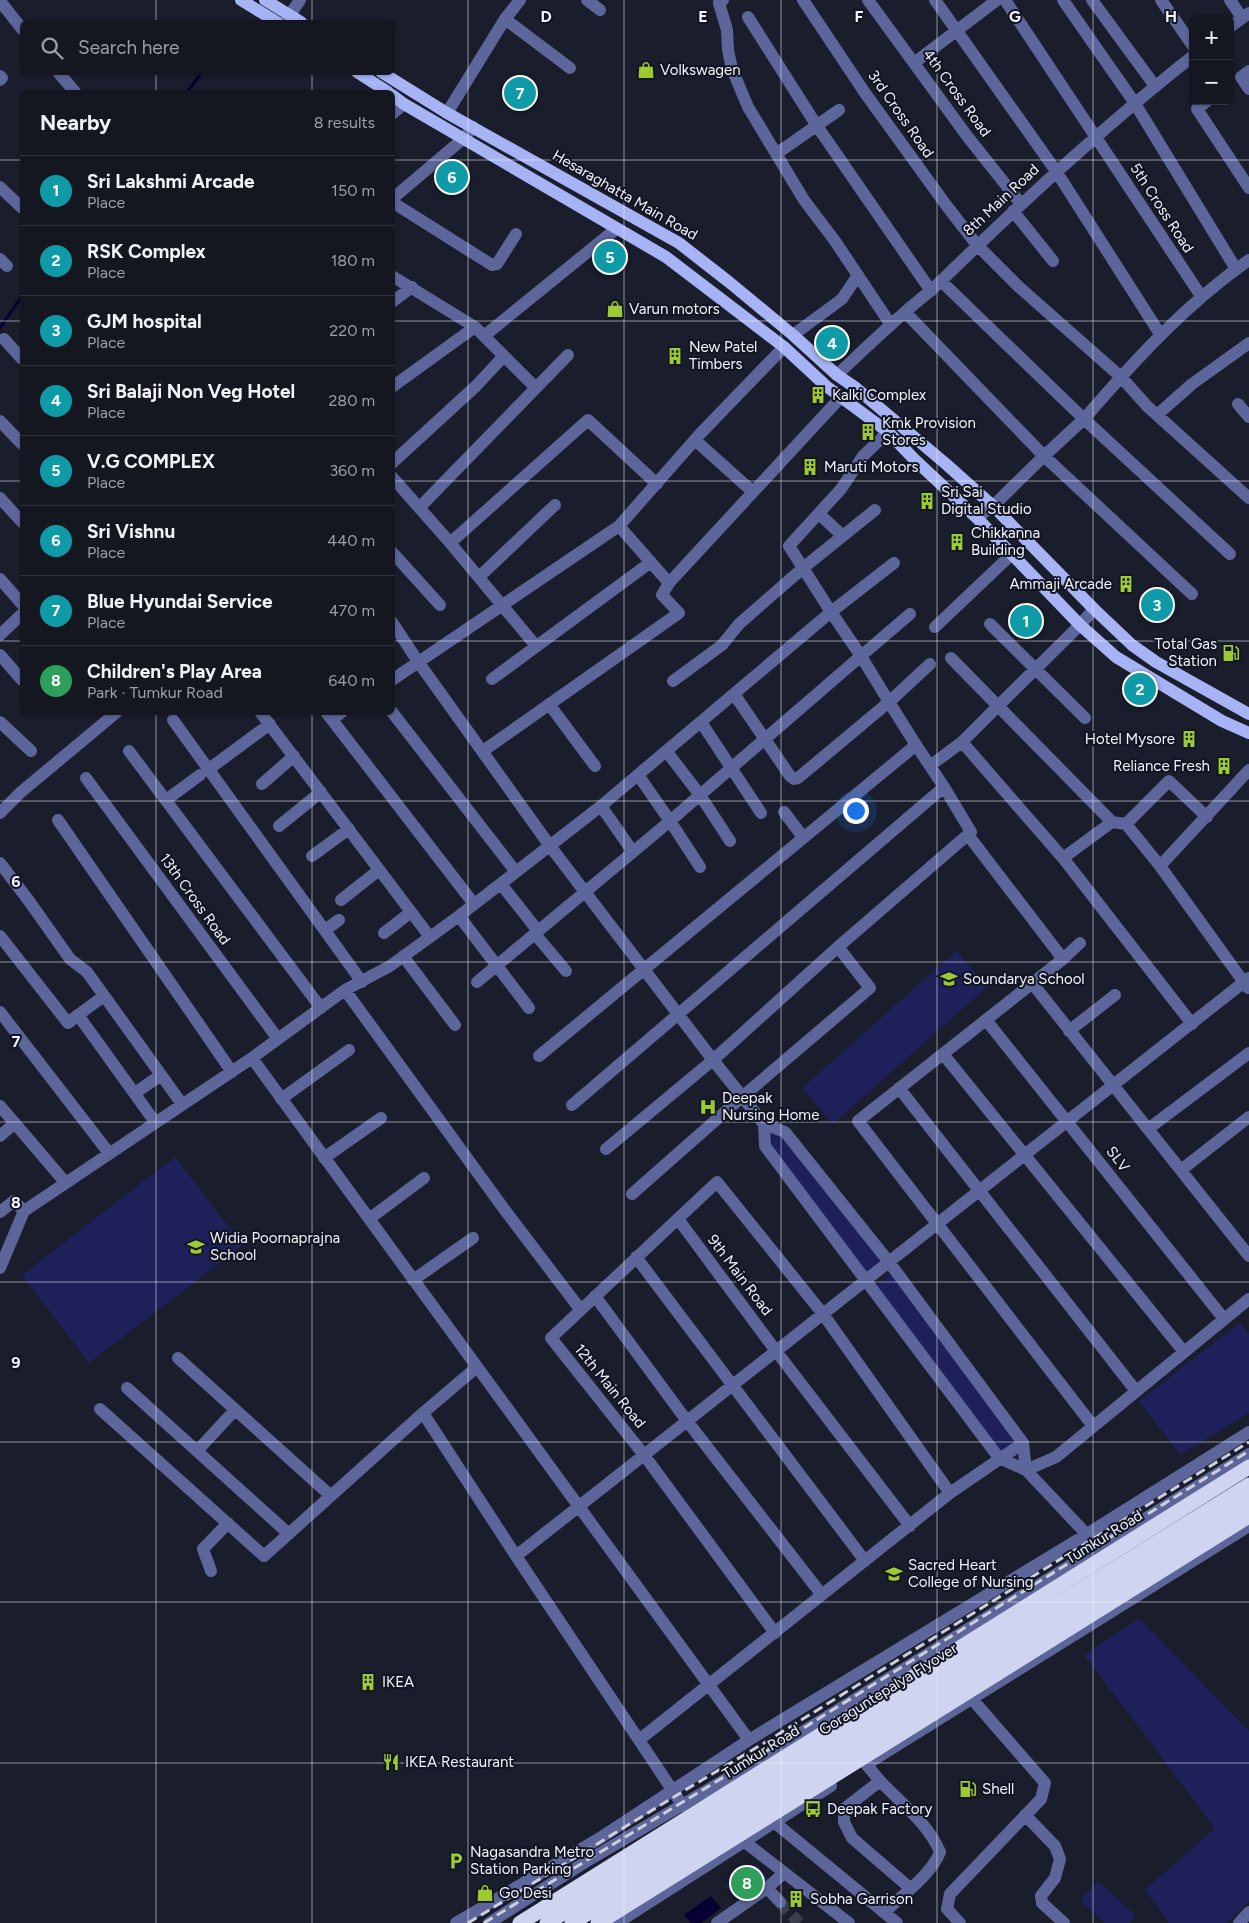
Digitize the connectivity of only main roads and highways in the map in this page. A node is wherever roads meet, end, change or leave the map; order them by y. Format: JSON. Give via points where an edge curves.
{"nodes":[{"id":1,"x":241,"y":0,"type":"edge"},
{"id":2,"x":265,"y":0,"type":"edge"},
{"id":3,"x":288,"y":19,"type":"edge"},
{"id":4,"x":275,"y":20,"type":"edge"},
{"id":5,"x":362,"y":75,"type":"edge"},
{"id":6,"x":386,"y":75,"type":"edge"},
{"id":7,"x":385,"y":90,"type":"edge"},
{"id":8,"x":395,"y":97,"type":"edge"},
{"id":9,"x":1249,"y":714,"type":"edge"},
{"id":10,"x":1249,"y":733,"type":"edge"},
{"id":11,"x":1249,"y":1467,"type":"edge"},
{"id":12,"x":1249,"y":1485,"type":"edge"},
{"id":13,"x":1249,"y":1500,"type":"edge"},
{"id":14,"x":1249,"y":1516,"type":"edge"},
{"id":15,"x":1054,"y":1589,"type":"junction"},
{"id":16,"x":1076,"y":1624,"type":"junction"},
{"id":17,"x":520,"y":1923,"type":"edge"},
{"id":18,"x":547,"y":1923,"type":"edge"},
{"id":19,"x":572,"y":1923,"type":"edge"},
{"id":20,"x":598,"y":1923,"type":"edge"}],
"edges":[{"from":1,"to":4,"type":"main road"},
{"from":2,"to":3,"type":"main road"},
{"from":5,"to":7,"type":"main road"},
{"from":6,"to":9,"type":"main road","name":"Hesaraghatta Main Road","via":[[447,113],[679,243],[900,424],[993,506],[1132,645]]},
{"from":8,"to":10,"type":"main road","via":[[666,257],[888,432],[978,518],[1080,626],[1116,657],[1222,721]]},
{"from":11,"to":15,"type":"highway","name":"Tumkur Road"},
{"from":12,"to":18,"type":"highway","name":"Goraguntepalya Flyover"},
{"from":13,"to":19,"type":"highway","name":"Goraguntepalya Flyover"},
{"from":14,"to":16,"type":"highway"},
{"from":15,"to":16,"type":"highway"},
{"from":15,"to":17,"type":"highway","name":"Tumkur Road"},
{"from":16,"to":20,"type":"highway"}]}
